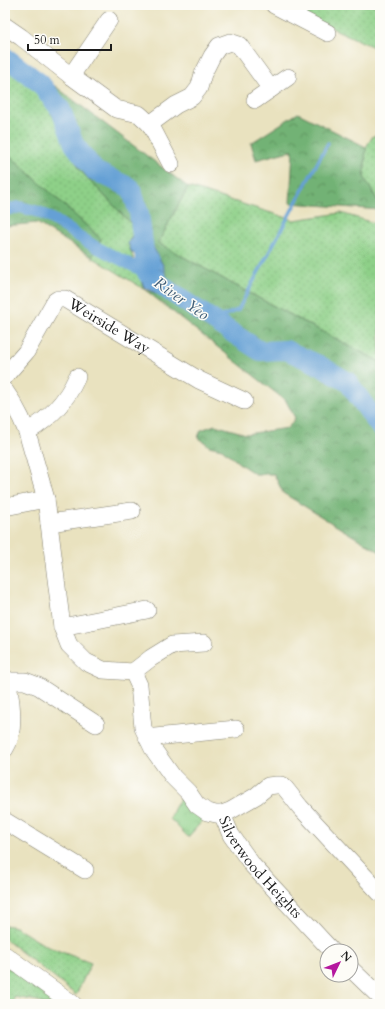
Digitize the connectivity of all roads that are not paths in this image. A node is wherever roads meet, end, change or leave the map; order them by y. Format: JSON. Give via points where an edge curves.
{"nodes":[{"id":1,"x":274,"y":5,"type":"edge"},
{"id":2,"x":109,"y":20,"type":"dead end"},
{"id":3,"x":5,"y":26,"type":"edge"},
{"id":4,"x":328,"y":33,"type":"dead end"},
{"id":5,"x":71,"y":76,"type":"junction"},
{"id":6,"x":288,"y":77,"type":"dead end"},
{"id":7,"x":271,"y":89,"type":"junction"},
{"id":8,"x":255,"y":100,"type":"dead end"},
{"id":9,"x":150,"y":124,"type":"junction"},
{"id":10,"x":171,"y":164,"type":"dead end"},
{"id":11,"x":5,"y":376,"type":"edge"},
{"id":12,"x":77,"y":377,"type":"dead end"},
{"id":13,"x":8,"y":400,"type":"edge"},
{"id":14,"x":244,"y":401,"type":"dead end"},
{"id":15,"x":27,"y":432,"type":"junction"},
{"id":16,"x":46,"y":499,"type":"junction"},
{"id":17,"x":5,"y":507,"type":"edge"},
{"id":18,"x":132,"y":511,"type":"dead end"},
{"id":19,"x":50,"y":523,"type":"junction"},
{"id":20,"x":147,"y":610,"type":"dead end"},
{"id":21,"x":62,"y":627,"type":"junction"},
{"id":22,"x":204,"y":643,"type":"dead end"},
{"id":23,"x":133,"y":672,"type":"junction"},
{"id":24,"x":6,"y":679,"type":"edge"},
{"id":25,"x":96,"y":724,"type":"dead end"},
{"id":26,"x":236,"y":729,"type":"dead end"},
{"id":27,"x":148,"y":739,"type":"junction"},
{"id":28,"x":5,"y":749,"type":"edge"},
{"id":29,"x":222,"y":814,"type":"junction"},
{"id":30,"x":5,"y":820,"type":"edge"},
{"id":31,"x":85,"y":870,"type":"dead end"},
{"id":32,"x":380,"y":893,"type":"edge"},
{"id":33,"x":325,"y":943,"type":"edge"},
{"id":34,"x":5,"y":955,"type":"edge"},
{"id":35,"x":359,"y":977,"type":"edge"},
{"id":36,"x":380,"y":997,"type":"edge"},
{"id":37,"x":73,"y":1004,"type":"edge"}],
"edges":[{"from":1,"to":4,"type":"street"},
{"from":2,"to":5,"type":"street","via":[[101,43]]},
{"from":3,"to":5,"type":"street"},
{"from":5,"to":9,"type":"street","via":[[116,108],[139,114]]},
{"from":6,"to":7,"type":"street"},
{"from":7,"to":8,"type":"street"},
{"from":7,"to":9,"type":"street","via":[[239,44],[230,42],[219,46],[212,56],[199,88],[192,97]]},
{"from":9,"to":10,"type":"street"},
{"from":11,"to":14,"type":"street","name":"Weirside Way","via":[[26,352],[54,301],[65,299],[199,380]]},
{"from":12,"to":15,"type":"street","via":[[54,413]]},
{"from":13,"to":15,"type":"street"},
{"from":15,"to":16,"type":"street"},
{"from":16,"to":17,"type":"street"},
{"from":16,"to":19,"type":"street"},
{"from":18,"to":19,"type":"street"},
{"from":19,"to":21,"type":"street"},
{"from":20,"to":21,"type":"street"},
{"from":21,"to":23,"type":"street","via":[[69,645],[86,662],[103,670]]},
{"from":22,"to":23,"type":"street","via":[[172,645]]},
{"from":23,"to":27,"type":"street","via":[[139,685],[143,728]]},
{"from":24,"to":25,"type":"street","via":[[25,681],[38,686]]},
{"from":24,"to":28,"type":"street","via":[[12,706],[12,723]]},
{"from":26,"to":27,"type":"street"},
{"from":27,"to":29,"type":"street","via":[[173,777],[197,805],[207,812]]},
{"from":29,"to":32,"type":"street","name":"Silverwood Heights","via":[[256,796],[268,786],[281,785]]},
{"from":29,"to":33,"type":"street","name":"Silverwood Heights","via":[[231,834],[253,866]]},
{"from":30,"to":31,"type":"street"},
{"from":34,"to":37,"type":"street"},
{"from":35,"to":36,"type":"street"}]}
